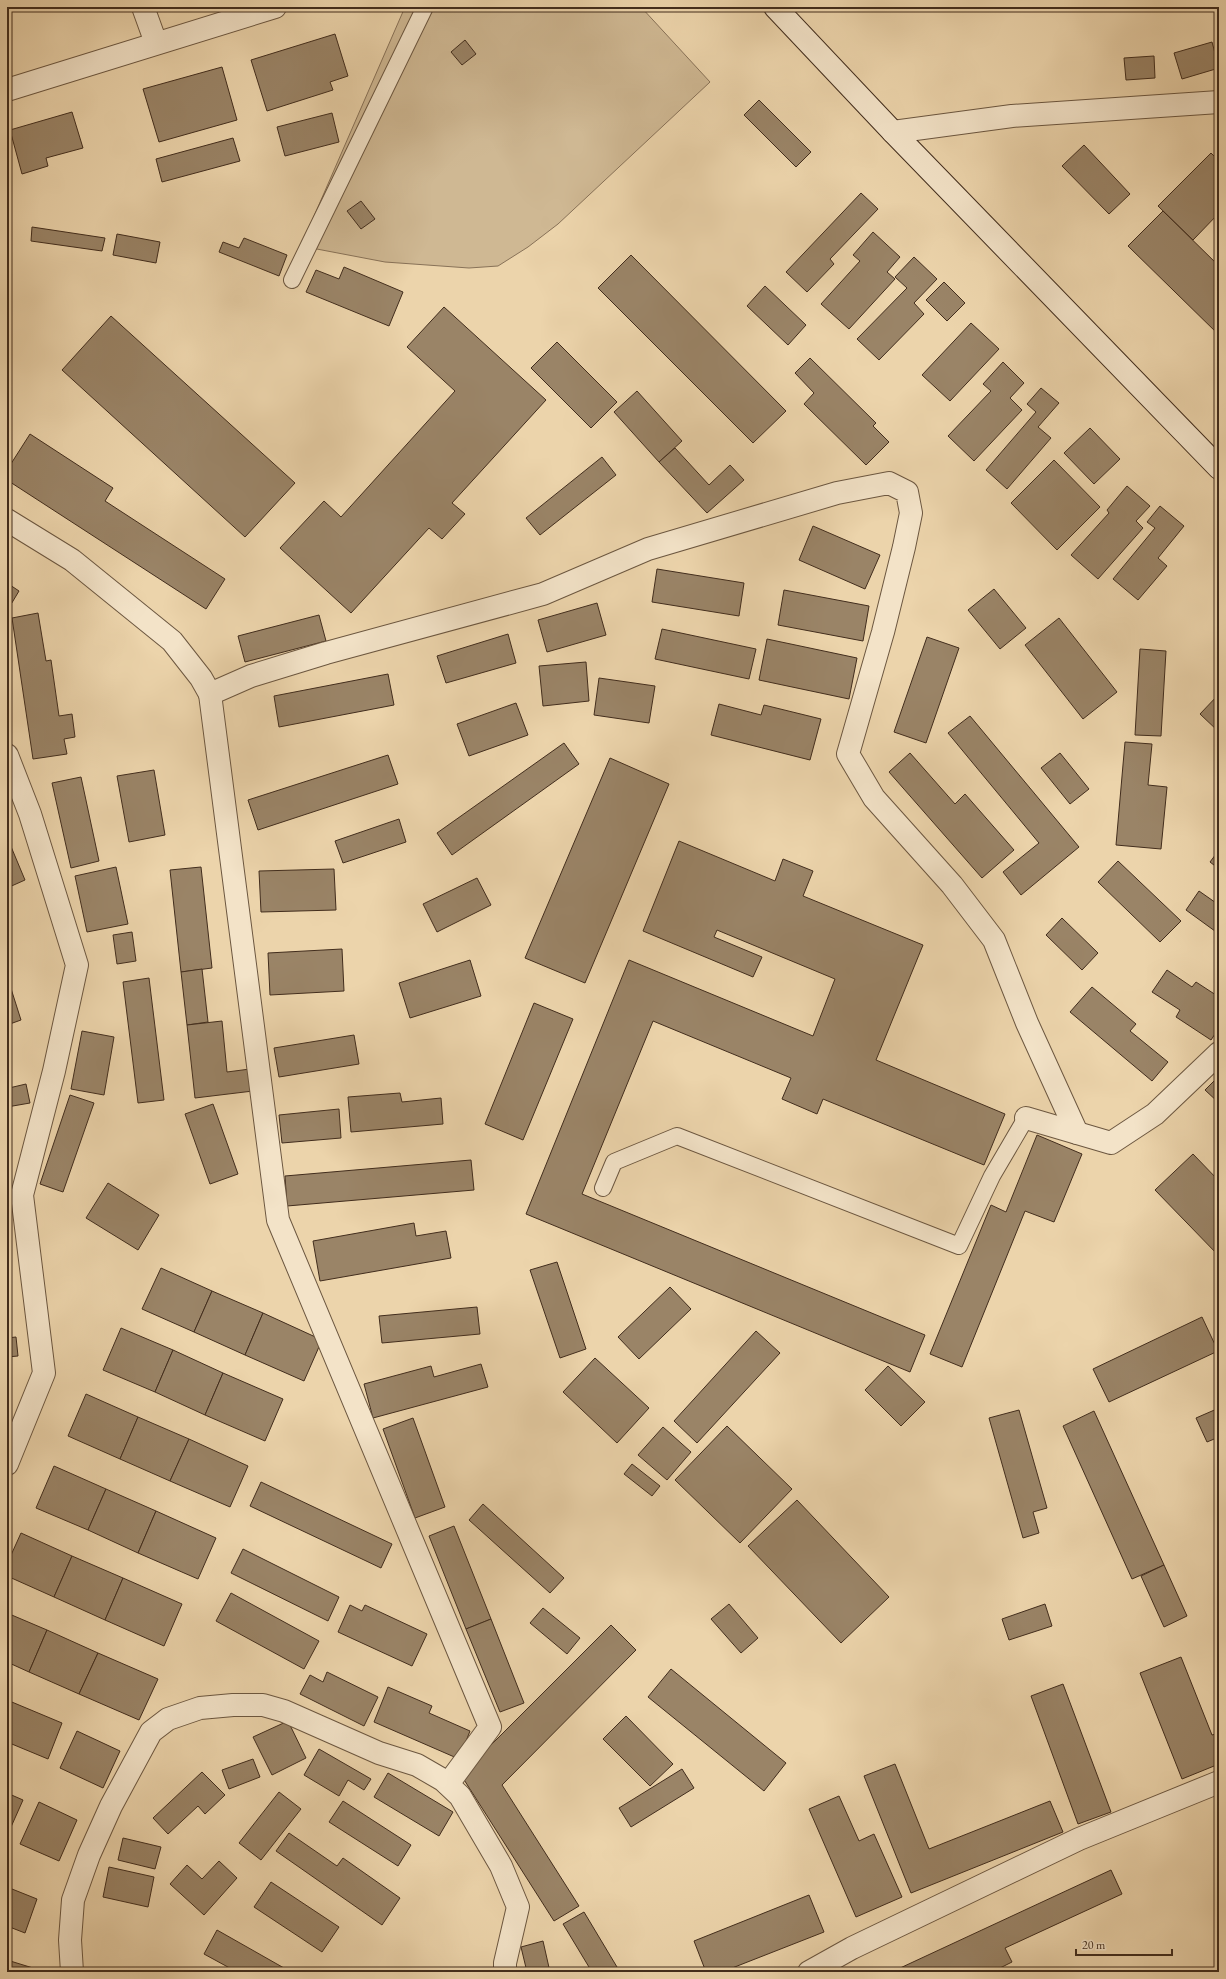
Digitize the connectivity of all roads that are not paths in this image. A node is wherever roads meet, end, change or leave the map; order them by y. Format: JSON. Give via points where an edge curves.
{"nodes":[{"id":1,"x":143,"y":7,"type":"edge"},
{"id":2,"x":275,"y":7,"type":"edge"},
{"id":3,"x":425,"y":7,"type":"edge"},
{"id":4,"x":775,"y":7,"type":"edge"},
{"id":5,"x":156,"y":43,"type":"junction"},
{"id":6,"x":7,"y":90,"type":"edge"},
{"id":7,"x":1219,"y":102,"type":"edge"},
{"id":8,"x":893,"y":132,"type":"junction"},
{"id":9,"x":292,"y":280,"type":"dead end"},
{"id":10,"x":1219,"y":468,"type":"edge"},
{"id":11,"x":7,"y":520,"type":"edge"},
{"id":12,"x":210,"y":694,"type":"junction"},
{"id":13,"x":7,"y":756,"type":"edge"},
{"id":14,"x":1219,"y":1053,"type":"edge"},
{"id":15,"x":1026,"y":1118,"type":"joint"},
{"id":16,"x":1077,"y":1133,"type":"junction"},
{"id":17,"x":603,"y":1188,"type":"dead end"},
{"id":18,"x":7,"y":1464,"type":"edge"},
{"id":19,"x":1219,"y":1782,"type":"edge"},
{"id":20,"x":448,"y":1784,"type":"junction"},
{"id":21,"x":72,"y":1972,"type":"edge"},
{"id":22,"x":505,"y":1972,"type":"edge"},
{"id":23,"x":809,"y":1972,"type":"edge"}],
"edges":[{"from":1,"to":5,"type":"street"},
{"from":2,"to":5,"type":"street"},
{"from":3,"to":9,"type":"lane"},
{"from":4,"to":8,"type":"street"},
{"from":5,"to":6,"type":"street"},
{"from":7,"to":8,"type":"street","via":[[1012,116]]},
{"from":8,"to":10,"type":"street"},
{"from":11,"to":12,"type":"street","via":[[72,560],[172,641],[201,678]]},
{"from":12,"to":16,"type":"street","via":[[251,676],[326,653],[543,594],[648,549],[837,493],[888,483],[907,492],[911,513],[904,547],[848,754],[874,798],[952,885],[994,940],[1027,1023]]},
{"from":12,"to":20,"type":"street","via":[[278,1220],[490,1727]]},
{"from":13,"to":18,"type":"street","via":[[30,814],[77,965],[54,1071],[22,1195],[44,1373]]},
{"from":14,"to":16,"type":"street","via":[[1155,1114],[1111,1143]]},
{"from":15,"to":16,"type":"street"},
{"from":15,"to":17,"type":"lane","via":[[992,1176],[958,1246],[676,1136],[614,1162]]},
{"from":19,"to":23,"type":"street","via":[[1078,1839],[852,1948]]},
{"from":20,"to":21,"type":"street","via":[[417,1765],[379,1753],[284,1711],[263,1705],[200,1708],[168,1719],[151,1732],[111,1806],[89,1855],[73,1900],[70,1940]]},
{"from":20,"to":22,"type":"street","via":[[460,1796],[502,1866],[518,1907]]}]}
